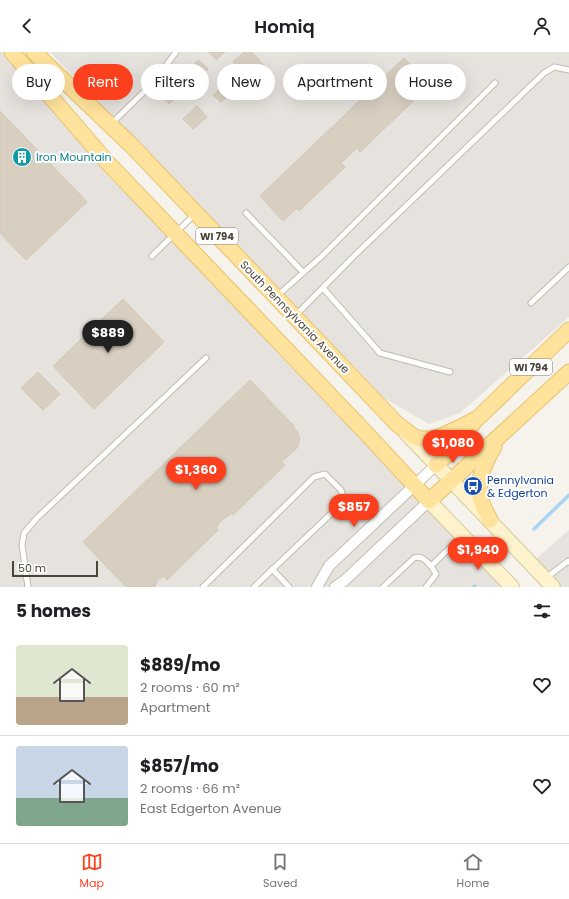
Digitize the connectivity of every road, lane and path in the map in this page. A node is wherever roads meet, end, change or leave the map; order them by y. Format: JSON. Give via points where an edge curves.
{"nodes":[{"id":1,"x":12,"y":52,"type":"edge"},
{"id":2,"x":34,"y":52,"type":"edge"},
{"id":3,"x":176,"y":52,"type":"edge"},
{"id":4,"x":569,"y":70,"type":"edge"},
{"id":5,"x":495,"y":83,"type":"dead end"},
{"id":6,"x":110,"y":125,"type":"junction"},
{"id":7,"x":196,"y":213,"type":"junction"},
{"id":8,"x":246,"y":213,"type":"dead end"},
{"id":9,"x":176,"y":234,"type":"junction"},
{"id":10,"x":152,"y":256,"type":"dead end"},
{"id":11,"x":569,"y":267,"type":"edge"},
{"id":12,"x":304,"y":272,"type":"junction"},
{"id":13,"x":323,"y":288,"type":"junction"},
{"id":14,"x":276,"y":297,"type":"junction"},
{"id":15,"x":531,"y":303,"type":"dead end"},
{"id":16,"x":295,"y":316,"type":"junction"},
{"id":17,"x":569,"y":330,"type":"edge"},
{"id":18,"x":206,"y":358,"type":"dead end"},
{"id":19,"x":450,"y":372,"type":"dead end"},
{"id":20,"x":569,"y":372,"type":"edge"},
{"id":21,"x":478,"y":418,"type":"junction"},
{"id":22,"x":397,"y":424,"type":"junction"},
{"id":23,"x":503,"y":432,"type":"junction"},
{"id":24,"x":436,"y":465,"type":"junction"},
{"id":25,"x":451,"y":481,"type":"junction"},
{"id":26,"x":414,"y":485,"type":"junction"},
{"id":27,"x":429,"y":501,"type":"junction"},
{"id":28,"x":490,"y":520,"type":"junction"},
{"id":29,"x":463,"y":536,"type":"junction"},
{"id":30,"x":569,"y":561,"type":"edge"},
{"id":31,"x":431,"y":566,"type":"junction"},
{"id":32,"x":272,"y":569,"type":"junction"},
{"id":33,"x":549,"y":583,"type":"edge"},
{"id":34,"x":28,"y":587,"type":"edge"},
{"id":35,"x":203,"y":587,"type":"edge"},
{"id":36,"x":254,"y":587,"type":"edge"},
{"id":37,"x":289,"y":587,"type":"edge"},
{"id":38,"x":317,"y":587,"type":"edge"},
{"id":39,"x":335,"y":587,"type":"edge"},
{"id":40,"x":383,"y":587,"type":"edge"},
{"id":41,"x":426,"y":587,"type":"edge"},
{"id":42,"x":512,"y":587,"type":"edge"}],
"edges":[{"from":1,"to":9,"type":"main road","number":"WI 794","via":[[108,162]]},
{"from":2,"to":6,"type":"main road","name":"South Pennsylvania Avenue","number":"WI 794"},
{"from":3,"to":6,"type":"lane","via":[[154,82]]},
{"from":4,"to":13,"type":"lane","via":[[554,67],[544,73]]},
{"from":5,"to":12,"type":"lane"},
{"from":6,"to":7,"type":"main road","name":"South Pennsylvania Avenue","number":"WI 794"},
{"from":7,"to":9,"type":"lane"},
{"from":7,"to":14,"type":"main road","name":"South Pennsylvania Avenue","number":"WI 794"},
{"from":8,"to":12,"type":"lane"},
{"from":9,"to":10,"type":"lane"},
{"from":9,"to":26,"type":"main road","number":"WI 794"},
{"from":11,"to":15,"type":"lane"},
{"from":12,"to":14,"type":"lane"},
{"from":13,"to":16,"type":"lane"},
{"from":13,"to":19,"type":"lane","via":[[380,353]]},
{"from":14,"to":16,"type":"main road","name":"South Pennsylvania Avenue","number":"WI 794"},
{"from":16,"to":22,"type":"main road","name":"South Pennsylvania Avenue","number":"WI 794"},
{"from":17,"to":21,"type":"main road","number":"WI 794"},
{"from":18,"to":34,"type":"lane","via":[[36,518],[24,534],[22,545]]},
{"from":20,"to":23,"type":"main road","number":"WI 794"},
{"from":21,"to":22,"type":"main road","number":"WI 794","via":[[452,432],[430,439],[413,436]]},
{"from":21,"to":24,"type":"main road","via":[[456,446]]},
{"from":22,"to":24,"type":"main road","name":"South Pennsylvania Avenue"},
{"from":23,"to":25,"type":"main road","number":"WI 794"},
{"from":23,"to":28,"type":"main road","via":[[485,461],[480,481],[480,499]]},
{"from":24,"to":25,"type":"main road","name":"South Pennsylvania Avenue"},
{"from":24,"to":26,"type":"street"},
{"from":25,"to":27,"type":"main road","number":"WI 794"},
{"from":25,"to":28,"type":"main road","name":"South Pennsylvania Avenue"},
{"from":26,"to":27,"type":"main road","number":"WI 794"},
{"from":26,"to":38,"type":"street","via":[[329,566]]},
{"from":27,"to":29,"type":"main road"},
{"from":27,"to":39,"type":"street","via":[[346,583]]},
{"from":28,"to":33,"type":"main road","name":"South Pennsylvania Avenue"},
{"from":29,"to":31,"type":"lane"},
{"from":29,"to":42,"type":"main road"},
{"from":30,"to":33,"type":"lane"},
{"from":31,"to":40,"type":"lane","via":[[418,556]]},
{"from":31,"to":41,"type":"lane","via":[[436,574]]},
{"from":32,"to":35,"type":"lane","via":[[340,503],[343,496],[341,490],[325,474],[314,477]]},
{"from":32,"to":36,"type":"lane"},
{"from":32,"to":37,"type":"lane"}]}
